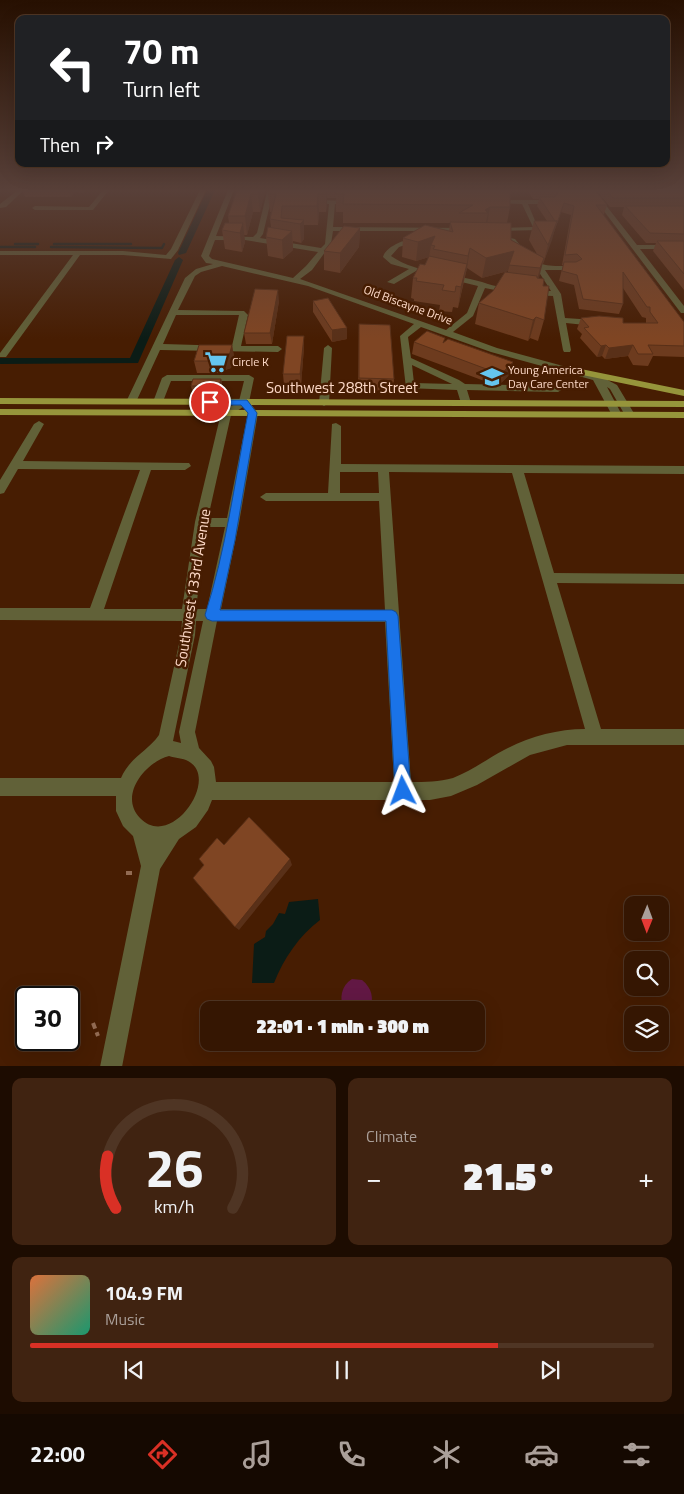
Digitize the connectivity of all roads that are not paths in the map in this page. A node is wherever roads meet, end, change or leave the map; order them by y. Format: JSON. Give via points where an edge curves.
{"nodes":[{"id":1,"x":179,"y":240,"type":"edge"},
{"id":2,"x":211,"y":240,"type":"edge"},
{"id":3,"x":249,"y":240,"type":"edge"},
{"id":4,"x":254,"y":240,"type":"joint"},
{"id":5,"x":329,"y":240,"type":"edge"},
{"id":6,"x":420,"y":240,"type":"edge"},
{"id":7,"x":511,"y":240,"type":"edge"},
{"id":8,"x":629,"y":240,"type":"edge"},
{"id":9,"x":635,"y":247,"type":"junction"},
{"id":10,"x":684,"y":247,"type":"edge"},
{"id":11,"x":324,"y":251,"type":"junction"},
{"id":12,"x":0,"y":252,"type":"edge"},
{"id":13,"x":78,"y":253,"type":"junction"},
{"id":14,"x":223,"y":264,"type":"junction"},
{"id":15,"x":540,"y":268,"type":"junction"},
{"id":16,"x":573,"y":268,"type":"edge"},
{"id":17,"x":415,"y":269,"type":"junction"},
{"id":18,"x":295,"y":280,"type":"junction"},
{"id":19,"x":391,"y":282,"type":"dead end"},
{"id":20,"x":484,"y":284,"type":"junction"},
{"id":21,"x":670,"y":292,"type":"junction"},
{"id":22,"x":681,"y":293,"type":"dead end"},
{"id":23,"x":557,"y":294,"type":"junction"},
{"id":24,"x":684,"y":311,"type":"edge"},
{"id":25,"x":174,"y":312,"type":"junction"},
{"id":26,"x":562,"y":320,"type":"junction"},
{"id":27,"x":421,"y":323,"type":"junction"},
{"id":28,"x":606,"y":324,"type":"edge"},
{"id":29,"x":447,"y":333,"type":"junction"},
{"id":30,"x":157,"y":347,"type":"junction"},
{"id":31,"x":328,"y":348,"type":"dead end"},
{"id":32,"x":236,"y":349,"type":"junction"},
{"id":33,"x":278,"y":349,"type":"dead end"},
{"id":34,"x":567,"y":350,"type":"dead end"},
{"id":35,"x":3,"y":355,"type":"dead end"},
{"id":36,"x":407,"y":360,"type":"junction"},
{"id":37,"x":576,"y":371,"type":"junction"},
{"id":38,"x":596,"y":378,"type":"junction"},
{"id":39,"x":461,"y":386,"type":"junction"},
{"id":40,"x":558,"y":389,"type":"dead end"},
{"id":41,"x":684,"y":394,"type":"edge"},
{"id":42,"x":0,"y":402,"type":"edge"},
{"id":43,"x":131,"y":402,"type":"junction"},
{"id":44,"x":158,"y":402,"type":"junction"},
{"id":45,"x":244,"y":402,"type":"junction"},
{"id":46,"x":324,"y":403,"type":"junction"},
{"id":47,"x":611,"y":404,"type":"junction"},
{"id":48,"x":625,"y":404,"type":"junction"},
{"id":49,"x":684,"y":404,"type":"edge"},
{"id":50,"x":467,"y":409,"type":"junction"},
{"id":51,"x":0,"y":412,"type":"edge"},
{"id":52,"x":226,"y":413,"type":"junction"},
{"id":53,"x":252,"y":413,"type":"junction"},
{"id":54,"x":617,"y":414,"type":"junction"},
{"id":55,"x":684,"y":414,"type":"edge"},
{"id":56,"x":630,"y":415,"type":"junction"},
{"id":57,"x":39,"y":424,"type":"dead end"},
{"id":58,"x":336,"y":426,"type":"dead end"},
{"id":59,"x":14,"y":465,"type":"junction"},
{"id":60,"x":147,"y":466,"type":"junction"},
{"id":61,"x":185,"y":466,"type":"dead end"},
{"id":62,"x":334,"y":468,"type":"junction"},
{"id":63,"x":383,"y":468,"type":"junction"},
{"id":64,"x":517,"y":469,"type":"junction"},
{"id":65,"x":684,"y":470,"type":"edge"},
{"id":66,"x":0,"y":490,"type":"edge"},
{"id":67,"x":266,"y":497,"type":"dead end"},
{"id":68,"x":334,"y":497,"type":"junction"},
{"id":69,"x":385,"y":497,"type":"junction"},
{"id":70,"x":201,"y":522,"type":"junction"},
{"id":71,"x":233,"y":523,"type":"junction"},
{"id":72,"x":549,"y":578,"type":"junction"},
{"id":73,"x":684,"y":579,"type":"edge"},
{"id":74,"x":0,"y":614,"type":"edge"},
{"id":75,"x":95,"y":614,"type":"junction"},
{"id":76,"x":189,"y":615,"type":"junction"},
{"id":77,"x":212,"y":615,"type":"junction"},
{"id":78,"x":392,"y":616,"type":"junction"},
{"id":79,"x":595,"y":737,"type":"junction"},
{"id":80,"x":684,"y":737,"type":"edge"},
{"id":81,"x":157,"y":752,"type":"junction"},
{"id":82,"x":192,"y":752,"type":"junction"},
{"id":83,"x":0,"y":787,"type":"edge"},
{"id":84,"x":125,"y":787,"type":"junction"},
{"id":85,"x":207,"y":790,"type":"junction"},
{"id":86,"x":403,"y":791,"type":"junction"},
{"id":87,"x":141,"y":831,"type":"junction"},
{"id":88,"x":174,"y":831,"type":"junction"},
{"id":89,"x":151,"y":865,"type":"junction"},
{"id":90,"x":111,"y":1066,"type":"edge"}],
"edges":[{"from":1,"to":13,"type":"street","via":[[168,257]]},
{"from":2,"to":14,"type":"street","name":"Old Biscayne Drive","via":[[205,256],[209,261]]},
{"from":3,"to":4,"type":"street"},
{"from":4,"to":11,"type":"street"},
{"from":5,"to":11,"type":"street"},
{"from":6,"to":17,"type":"street","via":[[391,249],[386,254],[394,262]]},
{"from":7,"to":15,"type":"street"},
{"from":8,"to":9,"type":"street"},
{"from":9,"to":10,"type":"street"},
{"from":9,"to":21,"type":"street"},
{"from":11,"to":18,"type":"street"},
{"from":12,"to":13,"type":"street"},
{"from":13,"to":35,"type":"street"},
{"from":14,"to":18,"type":"street","name":"Old Biscayne Drive"},
{"from":14,"to":25,"type":"street","via":[[191,274]]},
{"from":15,"to":16,"type":"street"},
{"from":15,"to":23,"type":"street"},
{"from":17,"to":19,"type":"street"},
{"from":17,"to":20,"type":"street"},
{"from":18,"to":27,"type":"street","name":"Old Biscayne Drive"},
{"from":20,"to":23,"type":"street","via":[[521,292]]},
{"from":20,"to":29,"type":"street","via":[[470,314]]},
{"from":21,"to":22,"type":"street"},
{"from":21,"to":24,"type":"street"},
{"from":23,"to":26,"type":"street"},
{"from":25,"to":30,"type":"street"},
{"from":25,"to":32,"type":"street","via":[[241,313],[244,316]]},
{"from":26,"to":28,"type":"street"},
{"from":26,"to":34,"type":"street"},
{"from":27,"to":29,"type":"street","name":"Old Biscayne Drive"},
{"from":27,"to":36,"type":"street","via":[[404,336]]},
{"from":29,"to":37,"type":"street","name":"Old Biscayne Drive","via":[[508,354]]},
{"from":30,"to":32,"type":"street"},
{"from":30,"to":43,"type":"street"},
{"from":31,"to":46,"type":"street"},
{"from":32,"to":33,"type":"street"},
{"from":36,"to":39,"type":"street"},
{"from":36,"to":39,"type":"street","via":[[409,386]]},
{"from":37,"to":38,"type":"street","name":"Old Biscayne Drive"},
{"from":37,"to":41,"type":"main road"},
{"from":38,"to":47,"type":"street"},
{"from":38,"to":48,"type":"street","name":"Old Biscayne Drive","via":[[614,387]]},
{"from":39,"to":40,"type":"street"},
{"from":39,"to":50,"type":"street"},
{"from":42,"to":43,"type":"main road","name":"Southwest 288th Street"},
{"from":43,"to":44,"type":"main road","name":"Southwest 288th Street"},
{"from":44,"to":45,"type":"main road","name":"Southwest 288th Street"},
{"from":44,"to":45,"type":"street","via":[[167,378],[249,378]]},
{"from":45,"to":46,"type":"main road","name":"Southwest 288th Street"},
{"from":45,"to":52,"type":"street"},
{"from":45,"to":53,"type":"street"},
{"from":46,"to":50,"type":"main road","name":"Southwest 288th Street"},
{"from":47,"to":48,"type":"main road","name":"Southwest 288th Street"},
{"from":47,"to":50,"type":"main road","name":"Southwest 288th Street"},
{"from":47,"to":54,"type":"street"},
{"from":48,"to":49,"type":"main road","name":"Southwest 288th Street"},
{"from":48,"to":56,"type":"street","name":"Old Biscayne Drive"},
{"from":50,"to":53,"type":"main road","name":"Southwest 288th Street"},
{"from":50,"to":54,"type":"main road","name":"Southwest 288th Street"},
{"from":51,"to":52,"type":"main road","name":"Southwest 288th Street"},
{"from":52,"to":53,"type":"main road","name":"Southwest 288th Street"},
{"from":52,"to":70,"type":"street","name":"Southwest 133rd Avenue"},
{"from":53,"to":71,"type":"street","name":"Southwest 133rd Avenue"},
{"from":54,"to":56,"type":"main road","name":"Southwest 288th Street"},
{"from":55,"to":56,"type":"main road","name":"Southwest 288th Street"},
{"from":57,"to":59,"type":"street"},
{"from":58,"to":62,"type":"street"},
{"from":59,"to":60,"type":"street"},
{"from":59,"to":66,"type":"street"},
{"from":60,"to":61,"type":"street"},
{"from":60,"to":75,"type":"street"},
{"from":62,"to":63,"type":"street"},
{"from":62,"to":68,"type":"street"},
{"from":63,"to":64,"type":"street"},
{"from":63,"to":69,"type":"street"},
{"from":64,"to":65,"type":"street"},
{"from":64,"to":72,"type":"street"},
{"from":67,"to":68,"type":"street"},
{"from":68,"to":69,"type":"street"},
{"from":69,"to":78,"type":"street"},
{"from":70,"to":71,"type":"street"},
{"from":70,"to":76,"type":"street","name":"Southwest 133rd Avenue"},
{"from":71,"to":77,"type":"street","name":"Southwest 133rd Avenue"},
{"from":72,"to":73,"type":"street"},
{"from":72,"to":79,"type":"street"},
{"from":74,"to":75,"type":"street"},
{"from":75,"to":76,"type":"street"},
{"from":76,"to":77,"type":"street"},
{"from":76,"to":81,"type":"street","name":"Southwest 133rd Avenue","via":[[188,635],[169,727]]},
{"from":77,"to":78,"type":"street"},
{"from":77,"to":82,"type":"street","name":"Southwest 133rd Avenue","via":[[187,732]]},
{"from":78,"to":86,"type":"street"},
{"from":79,"to":80,"type":"street"},
{"from":79,"to":86,"type":"street","via":[[547,741],[511,755],[471,780],[451,787]]},
{"from":81,"to":82,"type":"street","via":[[169,748]]},
{"from":81,"to":84,"type":"street","via":[[138,766]]},
{"from":82,"to":85,"type":"street","via":[[205,768]]},
{"from":83,"to":84,"type":"street"},
{"from":84,"to":87,"type":"street","via":[[126,813]]},
{"from":85,"to":86,"type":"street"},
{"from":85,"to":88,"type":"street","via":[[192,819]]},
{"from":87,"to":88,"type":"street","via":[[157,835]]},
{"from":87,"to":89,"type":"street"},
{"from":88,"to":89,"type":"street"},
{"from":89,"to":90,"type":"street"}]}
